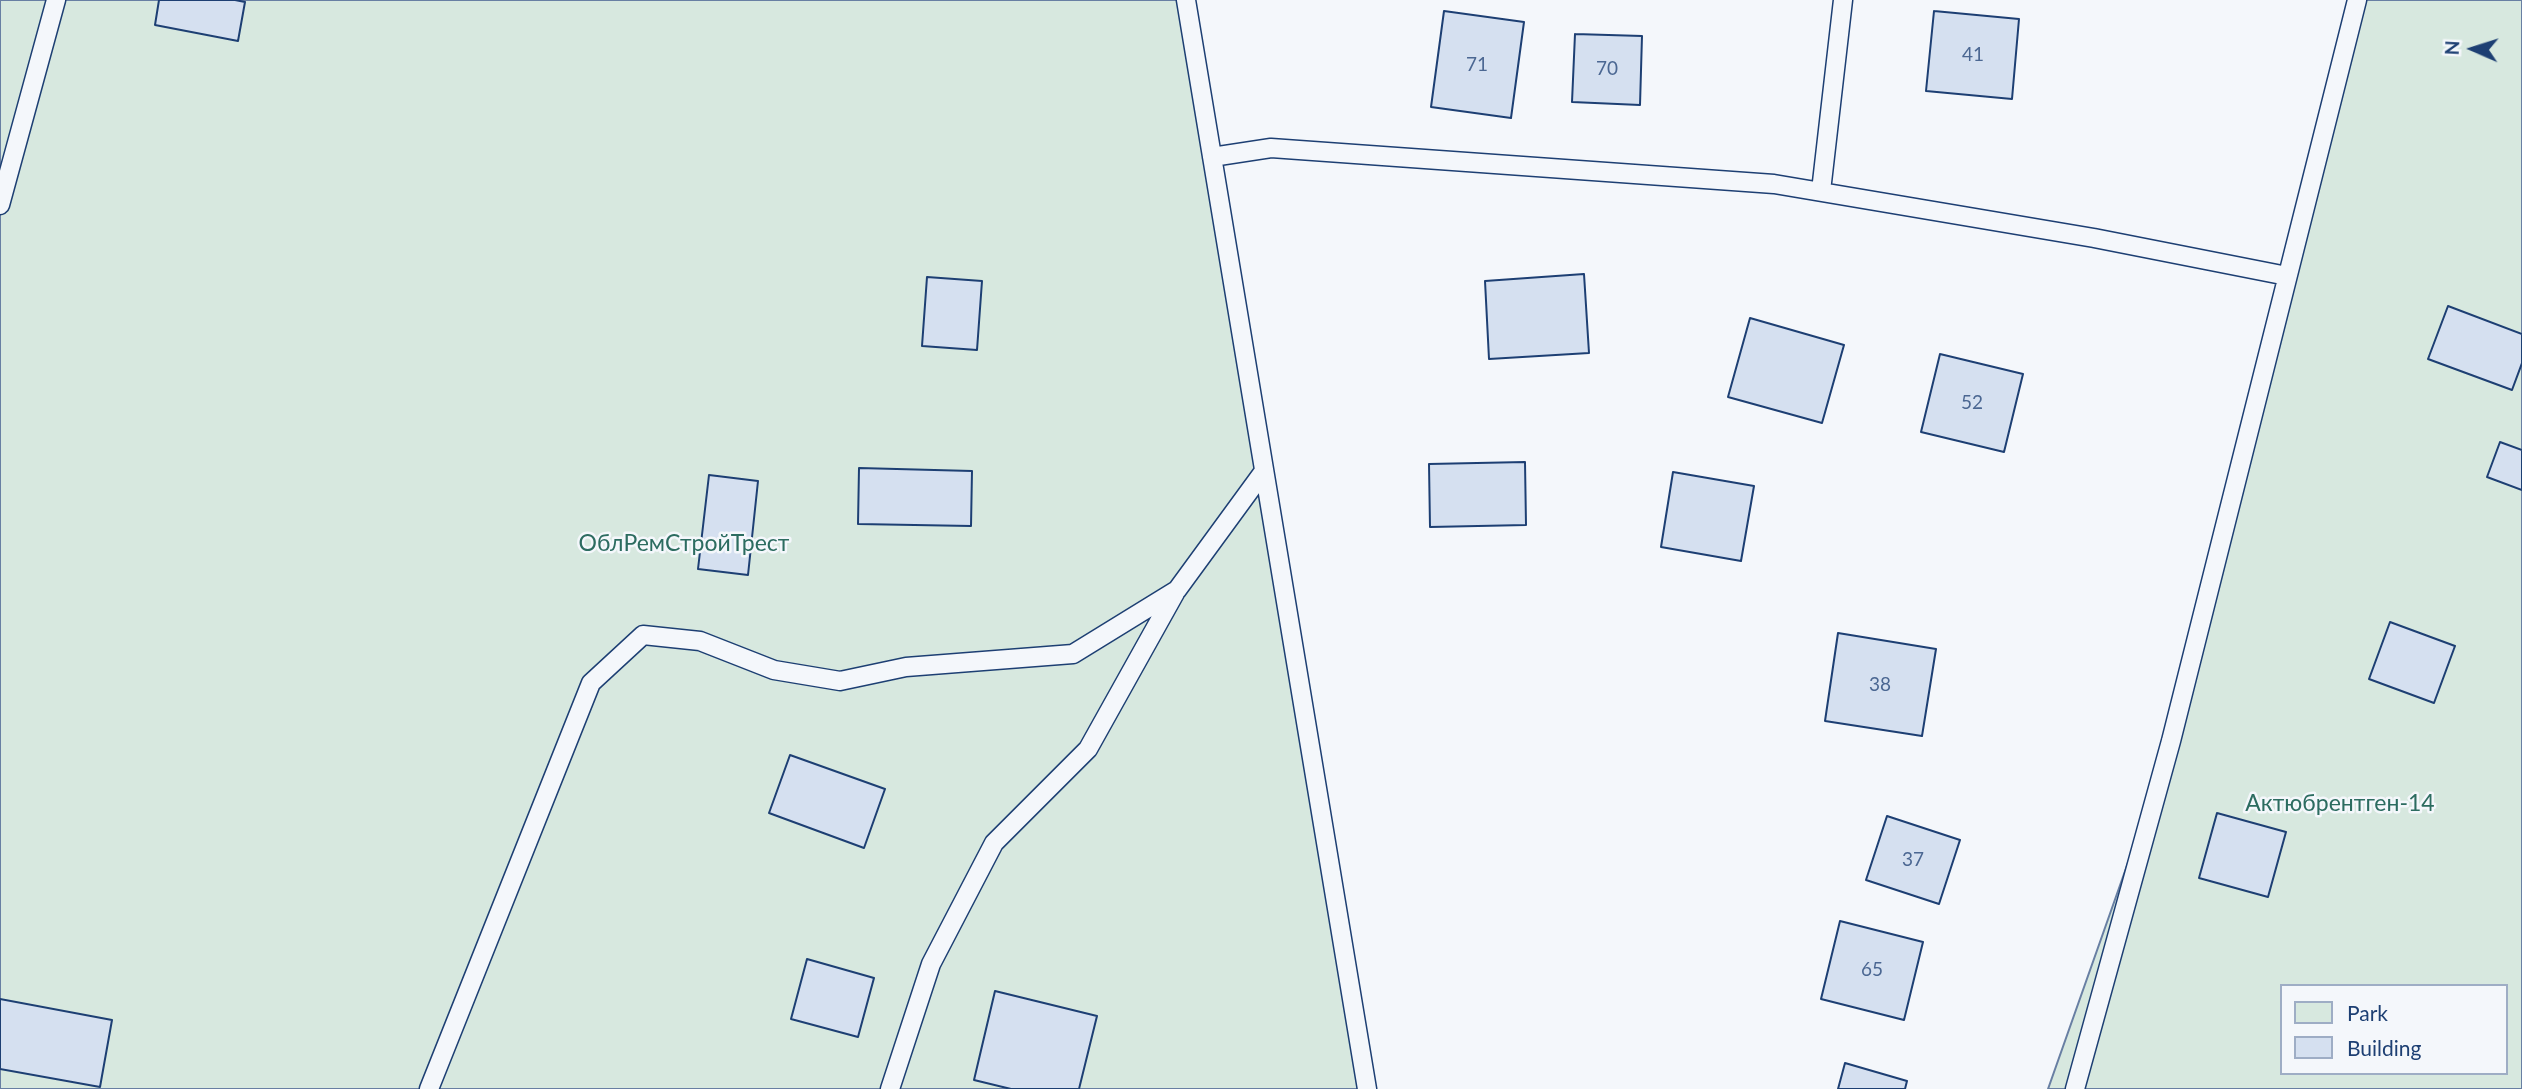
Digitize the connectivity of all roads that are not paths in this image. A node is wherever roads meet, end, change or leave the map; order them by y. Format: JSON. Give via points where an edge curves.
{"nodes":[{"id":1,"x":55,"y":0,"type":"edge"},
{"id":2,"x":1186,"y":0,"type":"edge"},
{"id":3,"x":1843,"y":0,"type":"edge"},
{"id":4,"x":2357,"y":0,"type":"edge"},
{"id":5,"x":1212,"y":157,"type":"junction"},
{"id":6,"x":1821,"y":191,"type":"junction"},
{"id":7,"x":0,"y":205,"type":"edge"},
{"id":8,"x":2287,"y":276,"type":"junction"},
{"id":9,"x":1264,"y":471,"type":"junction"},
{"id":10,"x":1177,"y":590,"type":"junction"},
{"id":11,"x":429,"y":1089,"type":"edge"},
{"id":12,"x":890,"y":1089,"type":"edge"},
{"id":13,"x":1367,"y":1089,"type":"edge"},
{"id":14,"x":2075,"y":1089,"type":"edge"}],
"edges":[{"from":1,"to":7,"type":"lane"},
{"from":2,"to":5,"type":"lane"},
{"from":3,"to":6,"type":"lane"},
{"from":4,"to":8,"type":"lane"},
{"from":5,"to":6,"type":"lane","via":[[1271,148]]},
{"from":5,"to":9,"type":"lane"},
{"from":6,"to":8,"type":"lane","via":[[2094,237]]},
{"from":8,"to":14,"type":"lane","via":[[2171,741]]},
{"from":9,"to":10,"type":"lane"},
{"from":9,"to":13,"type":"lane"},
{"from":10,"to":11,"type":"lane","via":[[1073,654],[906,667],[840,681],[774,670],[700,641],[643,635],[591,683]]},
{"from":10,"to":12,"type":"lane","via":[[1088,749],[995,843],[931,964]]}]}
